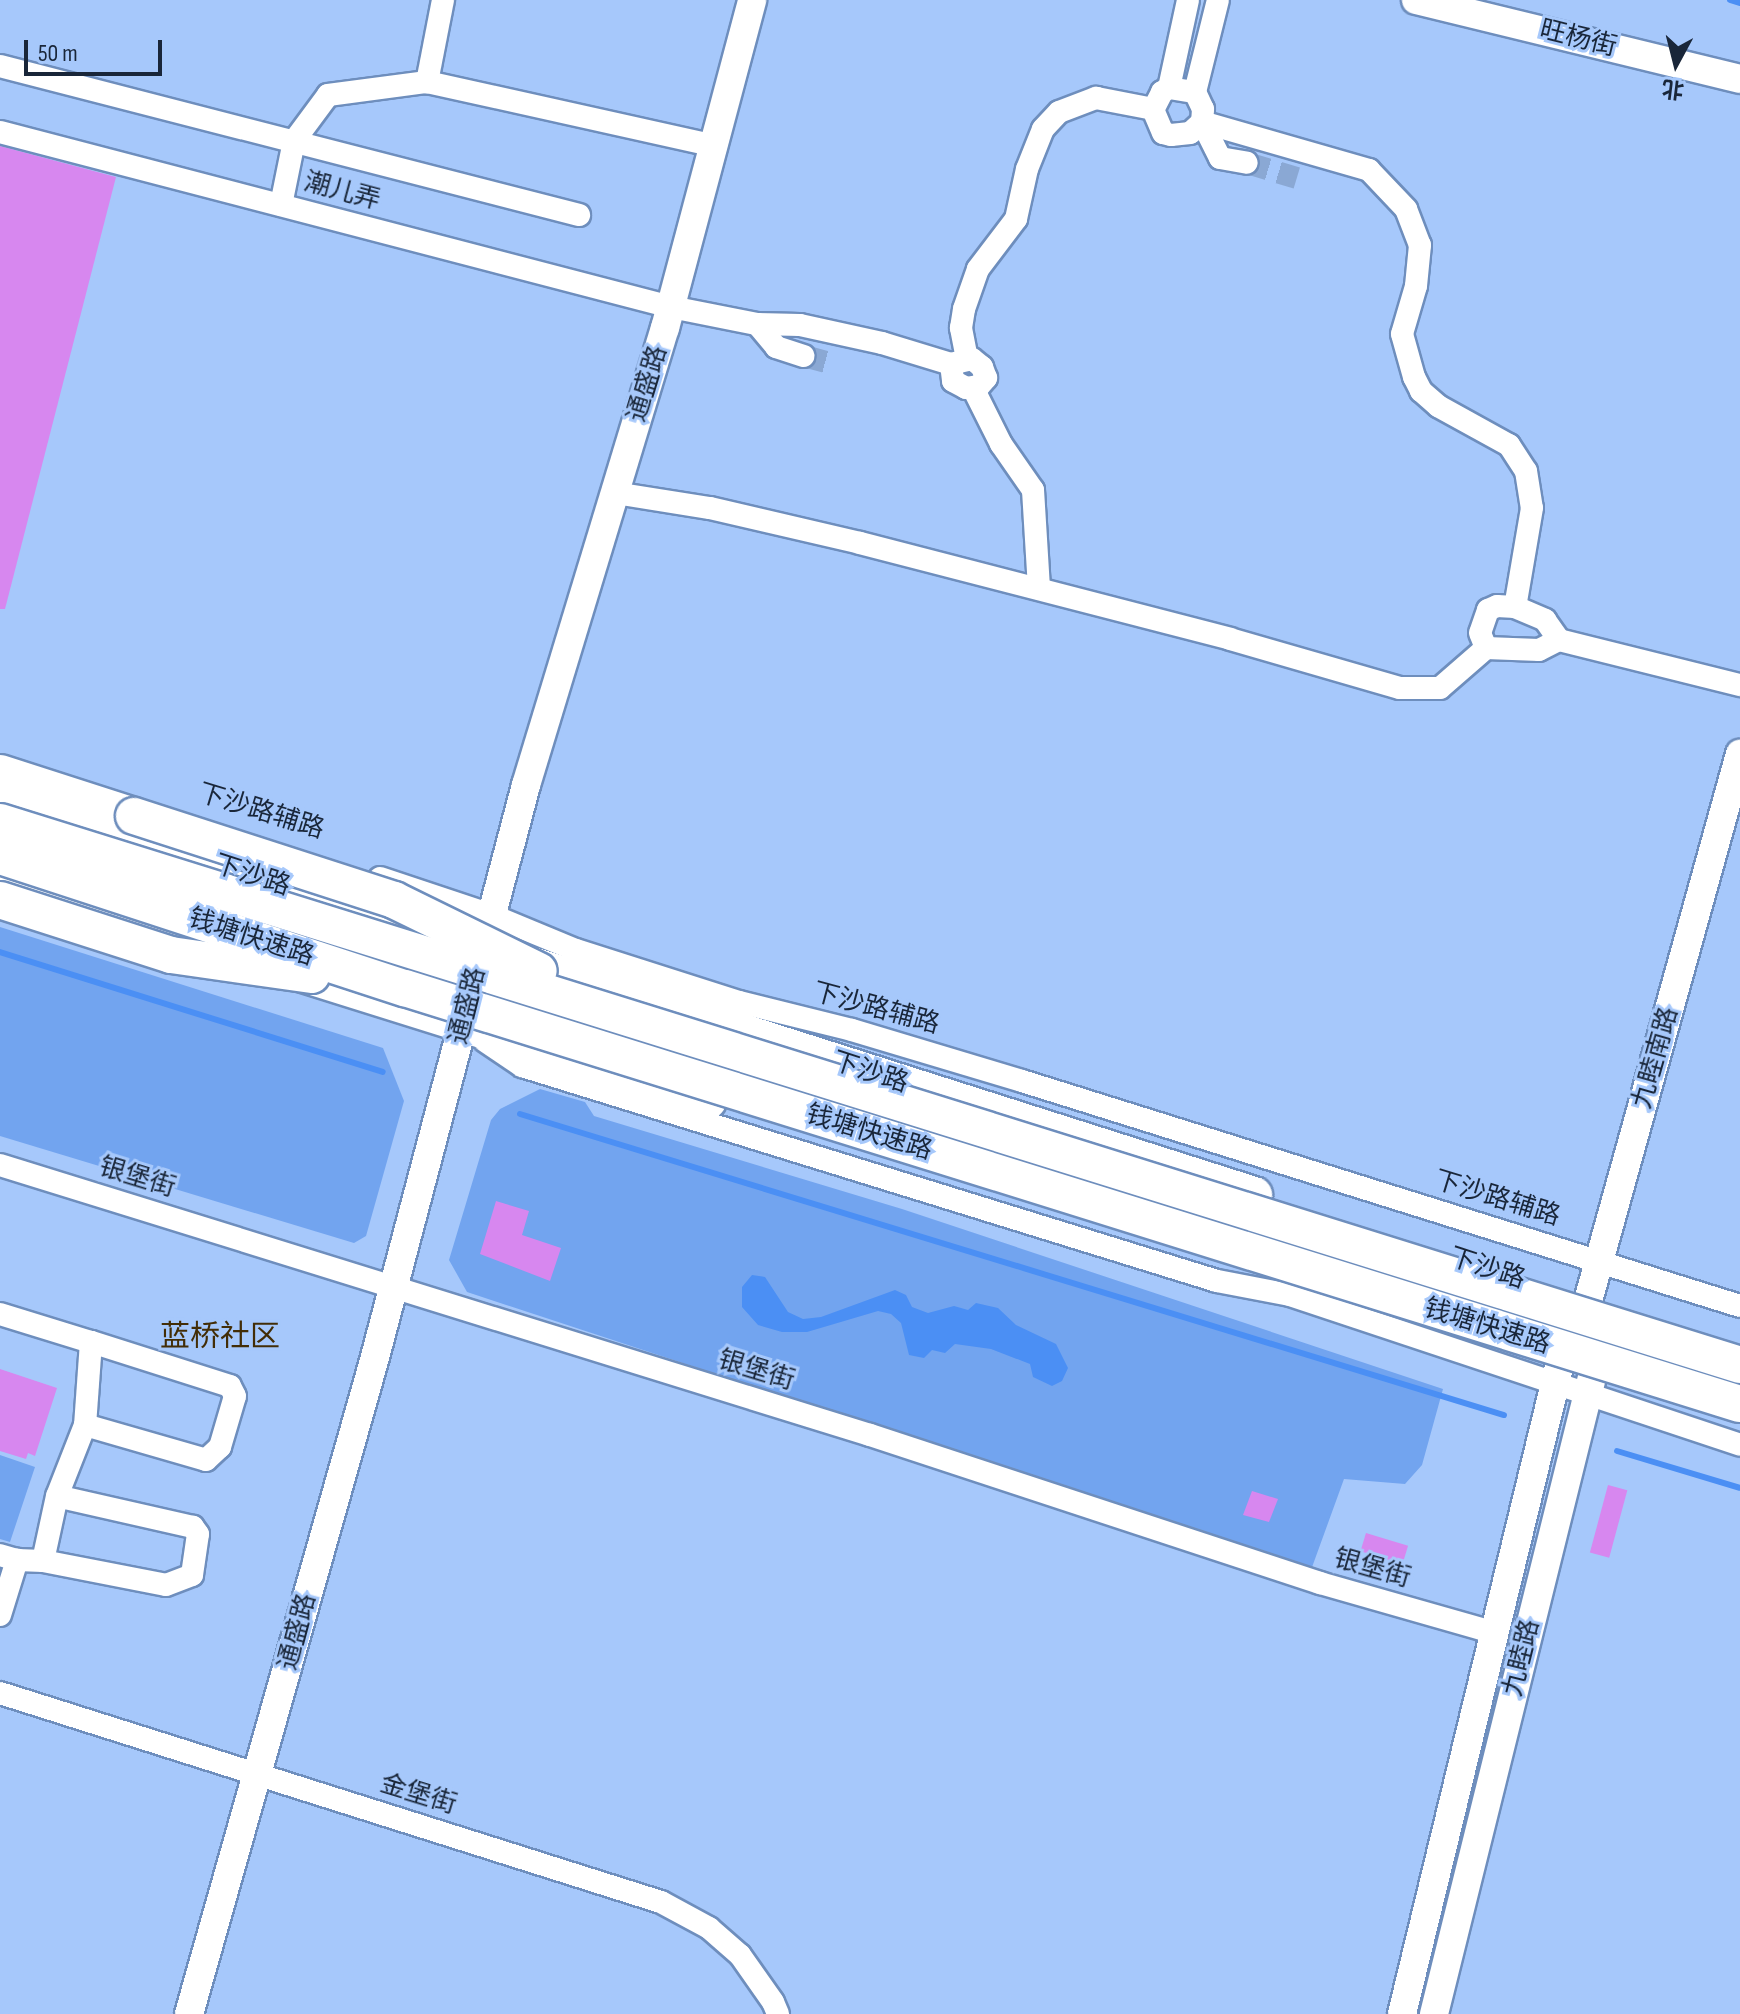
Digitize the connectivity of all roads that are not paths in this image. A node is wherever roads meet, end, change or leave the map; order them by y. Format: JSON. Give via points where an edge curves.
{"nodes":[{"id":1,"x":443,"y":0,"type":"edge"},
{"id":2,"x":752,"y":0,"type":"edge"},
{"id":3,"x":1188,"y":0,"type":"edge"},
{"id":4,"x":1218,"y":0,"type":"edge"},
{"id":5,"x":1416,"y":0,"type":"edge"},
{"id":6,"x":0,"y":66,"type":"edge"},
{"id":7,"x":1740,"y":79,"type":"edge"},
{"id":8,"x":427,"y":82,"type":"junction"},
{"id":9,"x":1169,"y":88,"type":"junction"},
{"id":10,"x":1195,"y":92,"type":"junction"},
{"id":11,"x":1153,"y":109,"type":"junction"},
{"id":12,"x":1202,"y":122,"type":"junction"},
{"id":13,"x":0,"y":132,"type":"edge"},
{"id":14,"x":294,"y":141,"type":"junction"},
{"id":15,"x":712,"y":145,"type":"junction"},
{"id":16,"x":1247,"y":163,"type":"tunnel mouth"},
{"id":17,"x":281,"y":205,"type":"junction"},
{"id":18,"x":579,"y":215,"type":"dead end"},
{"id":19,"x":671,"y":307,"type":"junction"},
{"id":20,"x":757,"y":324,"type":"junction"},
{"id":21,"x":804,"y":356,"type":"tunnel mouth"},
{"id":22,"x":959,"y":362,"type":"junction"},
{"id":23,"x":615,"y":493,"type":"junction"},
{"id":24,"x":1039,"y":589,"type":"junction"},
{"id":25,"x":1515,"y":607,"type":"junction"},
{"id":26,"x":1559,"y":640,"type":"junction"},
{"id":27,"x":1486,"y":648,"type":"junction"},
{"id":28,"x":1740,"y":685,"type":"edge"},
{"id":29,"x":1740,"y":754,"type":"edge"},
{"id":30,"x":0,"y":761,"type":"edge"},
{"id":31,"x":0,"y":773,"type":"edge"},
{"id":32,"x":0,"y":797,"type":"edge"},
{"id":33,"x":0,"y":822,"type":"edge"},
{"id":34,"x":0,"y":856,"type":"edge"},
{"id":35,"x":0,"y":879,"type":"edge"},
{"id":36,"x":0,"y":900,"type":"edge"},
{"id":37,"x":0,"y":916,"type":"edge"},
{"id":38,"x":487,"y":932,"type":"junction"},
{"id":39,"x":311,"y":978,"type":"junction"},
{"id":40,"x":405,"y":988,"type":"junction"},
{"id":41,"x":649,"y":1024,"type":"junction"},
{"id":42,"x":464,"y":1027,"type":"junction"},
{"id":43,"x":0,"y":1165,"type":"edge"},
{"id":44,"x":1600,"y":1260,"type":"junction"},
{"id":45,"x":393,"y":1287,"type":"junction"},
{"id":46,"x":1506,"y":1293,"type":"junction"},
{"id":47,"x":1588,"y":1301,"type":"junction"},
{"id":48,"x":1740,"y":1306,"type":"edge"},
{"id":49,"x":0,"y":1314,"type":"edge"},
{"id":50,"x":91,"y":1342,"type":"junction"},
{"id":51,"x":1740,"y":1349,"type":"edge"},
{"id":52,"x":1740,"y":1365,"type":"edge"},
{"id":53,"x":1574,"y":1377,"type":"junction"},
{"id":54,"x":1668,"y":1383,"type":"junction"},
{"id":55,"x":1740,"y":1404,"type":"edge"},
{"id":56,"x":1740,"y":1411,"type":"edge"},
{"id":57,"x":85,"y":1425,"type":"junction"},
{"id":58,"x":1740,"y":1445,"type":"edge"},
{"id":59,"x":57,"y":1496,"type":"junction"},
{"id":60,"x":9,"y":1558,"type":"edge"},
{"id":61,"x":43,"y":1561,"type":"junction"},
{"id":62,"x":0,"y":1615,"type":"edge"},
{"id":63,"x":1495,"y":1633,"type":"junction"},
{"id":64,"x":0,"y":1693,"type":"edge"},
{"id":65,"x":259,"y":1775,"type":"junction"},
{"id":66,"x":189,"y":2014,"type":"edge"},
{"id":67,"x":778,"y":2014,"type":"edge"},
{"id":68,"x":1402,"y":2014,"type":"edge"},
{"id":69,"x":1434,"y":2014,"type":"edge"}],
"edges":[{"from":1,"to":8,"type":"street"},
{"from":2,"to":15,"type":"street","name":"通盛路"},
{"from":3,"to":9,"type":"street"},
{"from":4,"to":10,"type":"street"},
{"from":5,"to":7,"type":"street","name":"旺杨街"},
{"from":6,"to":14,"type":"street"},
{"from":8,"to":14,"type":"street","via":[[328,95]]},
{"from":8,"to":15,"type":"street"},
{"from":9,"to":10,"type":"street"},
{"from":9,"to":11,"type":"street"},
{"from":10,"to":12,"type":"street"},
{"from":11,"to":12,"type":"street","via":[[1163,133],[1190,133]]},
{"from":11,"to":22,"type":"street","via":[[1096,98],[1059,112],[1043,129],[1016,219],[978,269],[964,309]]},
{"from":12,"to":16,"type":"street","via":[[1220,158]]},
{"from":12,"to":25,"type":"street","via":[[1369,170],[1406,209],[1420,245],[1416,286],[1402,334],[1414,377],[1438,406],[1509,445],[1526,471],[1532,508]]},
{"from":13,"to":17,"type":"street","name":"潮儿弄"},
{"from":14,"to":17,"type":"street"},
{"from":14,"to":18,"type":"street"},
{"from":15,"to":19,"type":"street","name":"通盛路"},
{"from":17,"to":19,"type":"street","name":"潮儿弄"},
{"from":19,"to":20,"type":"street","name":"潮儿弄"},
{"from":19,"to":23,"type":"street","name":"通盛路"},
{"from":20,"to":21,"type":"street","via":[[776,347]]},
{"from":20,"to":22,"type":"street","name":"潮儿弄","via":[[800,325]]},
{"from":22,"to":24,"type":"street","via":[[953,381],[973,388],[1001,444],[1033,490]]},
{"from":23,"to":24,"type":"street","via":[[710,508]]},
{"from":23,"to":38,"type":"street","name":"通盛路"},
{"from":24,"to":27,"type":"street","via":[[1400,688],[1440,688]]},
{"from":25,"to":26,"type":"street","via":[[1545,620]]},
{"from":25,"to":27,"type":"street","via":[[1488,610],[1480,633]]},
{"from":26,"to":27,"type":"street","via":[[1539,650]]},
{"from":26,"to":28,"type":"street"},
{"from":29,"to":44,"type":"street","name":"九睦南路"},
{"from":30,"to":38,"type":"street","name":"下沙路辅路"},
{"from":31,"to":41,"type":"main road","bridge":true,"via":[[394,900]]},
{"from":32,"to":38,"type":"main road","name":"下沙路"},
{"from":33,"to":41,"type":"main road","name":"钱塘快速路","bridge":true},
{"from":34,"to":40,"type":"main road","name":"钱塘快速路","bridge":true},
{"from":35,"to":39,"type":"main road"},
{"from":36,"to":40,"type":"main road","bridge":true,"via":[[171,955]]},
{"from":37,"to":39,"type":"street","via":[[158,961]]},
{"from":38,"to":42,"type":"street","name":"通盛路"},
{"from":38,"to":44,"type":"street","name":"下沙路辅路","via":[[576,950],[739,1002],[852,1030]]},
{"from":38,"to":47,"type":"main road","name":"下沙路"},
{"from":39,"to":42,"type":"main road"},
{"from":40,"to":54,"type":"main road","name":"钱塘快速路","bridge":true},
{"from":41,"to":46,"type":"main road","name":"钱塘快速路","bridge":true},
{"from":42,"to":45,"type":"street","name":"通盛路"},
{"from":42,"to":53,"type":"main road"},
{"from":43,"to":45,"type":"street","name":"银堡街"},
{"from":44,"to":47,"type":"street","name":"九睦南路"},
{"from":44,"to":48,"type":"street","name":"下沙路辅路"},
{"from":45,"to":63,"type":"street","name":"银堡街","via":[[1320,1583]]},
{"from":45,"to":65,"type":"street","name":"通盛路"},
{"from":46,"to":51,"type":"main road","bridge":true,"via":[[1563,1300]]},
{"from":46,"to":52,"type":"main road","name":"钱塘快速路","bridge":true},
{"from":47,"to":51,"type":"main road","name":"下沙路"},
{"from":47,"to":53,"type":"street","name":"九睦路"},
{"from":49,"to":50,"type":"street"},
{"from":50,"to":57,"type":"street"},
{"from":50,"to":57,"type":"street","via":[[230,1386],[235,1396],[220,1447],[206,1460]]},
{"from":53,"to":56,"type":"main road"},
{"from":53,"to":58,"type":"street"},
{"from":53,"to":63,"type":"street","name":"九睦路"},
{"from":53,"to":69,"type":"street","name":"九睦路"},
{"from":54,"to":55,"type":"main road","name":"钱塘快速路","bridge":true},
{"from":54,"to":56,"type":"main road","bridge":true},
{"from":57,"to":59,"type":"street"},
{"from":59,"to":61,"type":"street"},
{"from":59,"to":61,"type":"street","via":[[193,1527],[198,1534],[192,1575],[166,1585]]},
{"from":60,"to":61,"type":"street"},
{"from":60,"to":62,"type":"street"},
{"from":63,"to":68,"type":"street","name":"九睦路"},
{"from":64,"to":65,"type":"street","name":"金堡街"},
{"from":65,"to":66,"type":"street","name":"通盛路"},
{"from":65,"to":67,"type":"street","name":"金堡街","via":[[661,1902],[709,1928],[740,1955]]}]}
